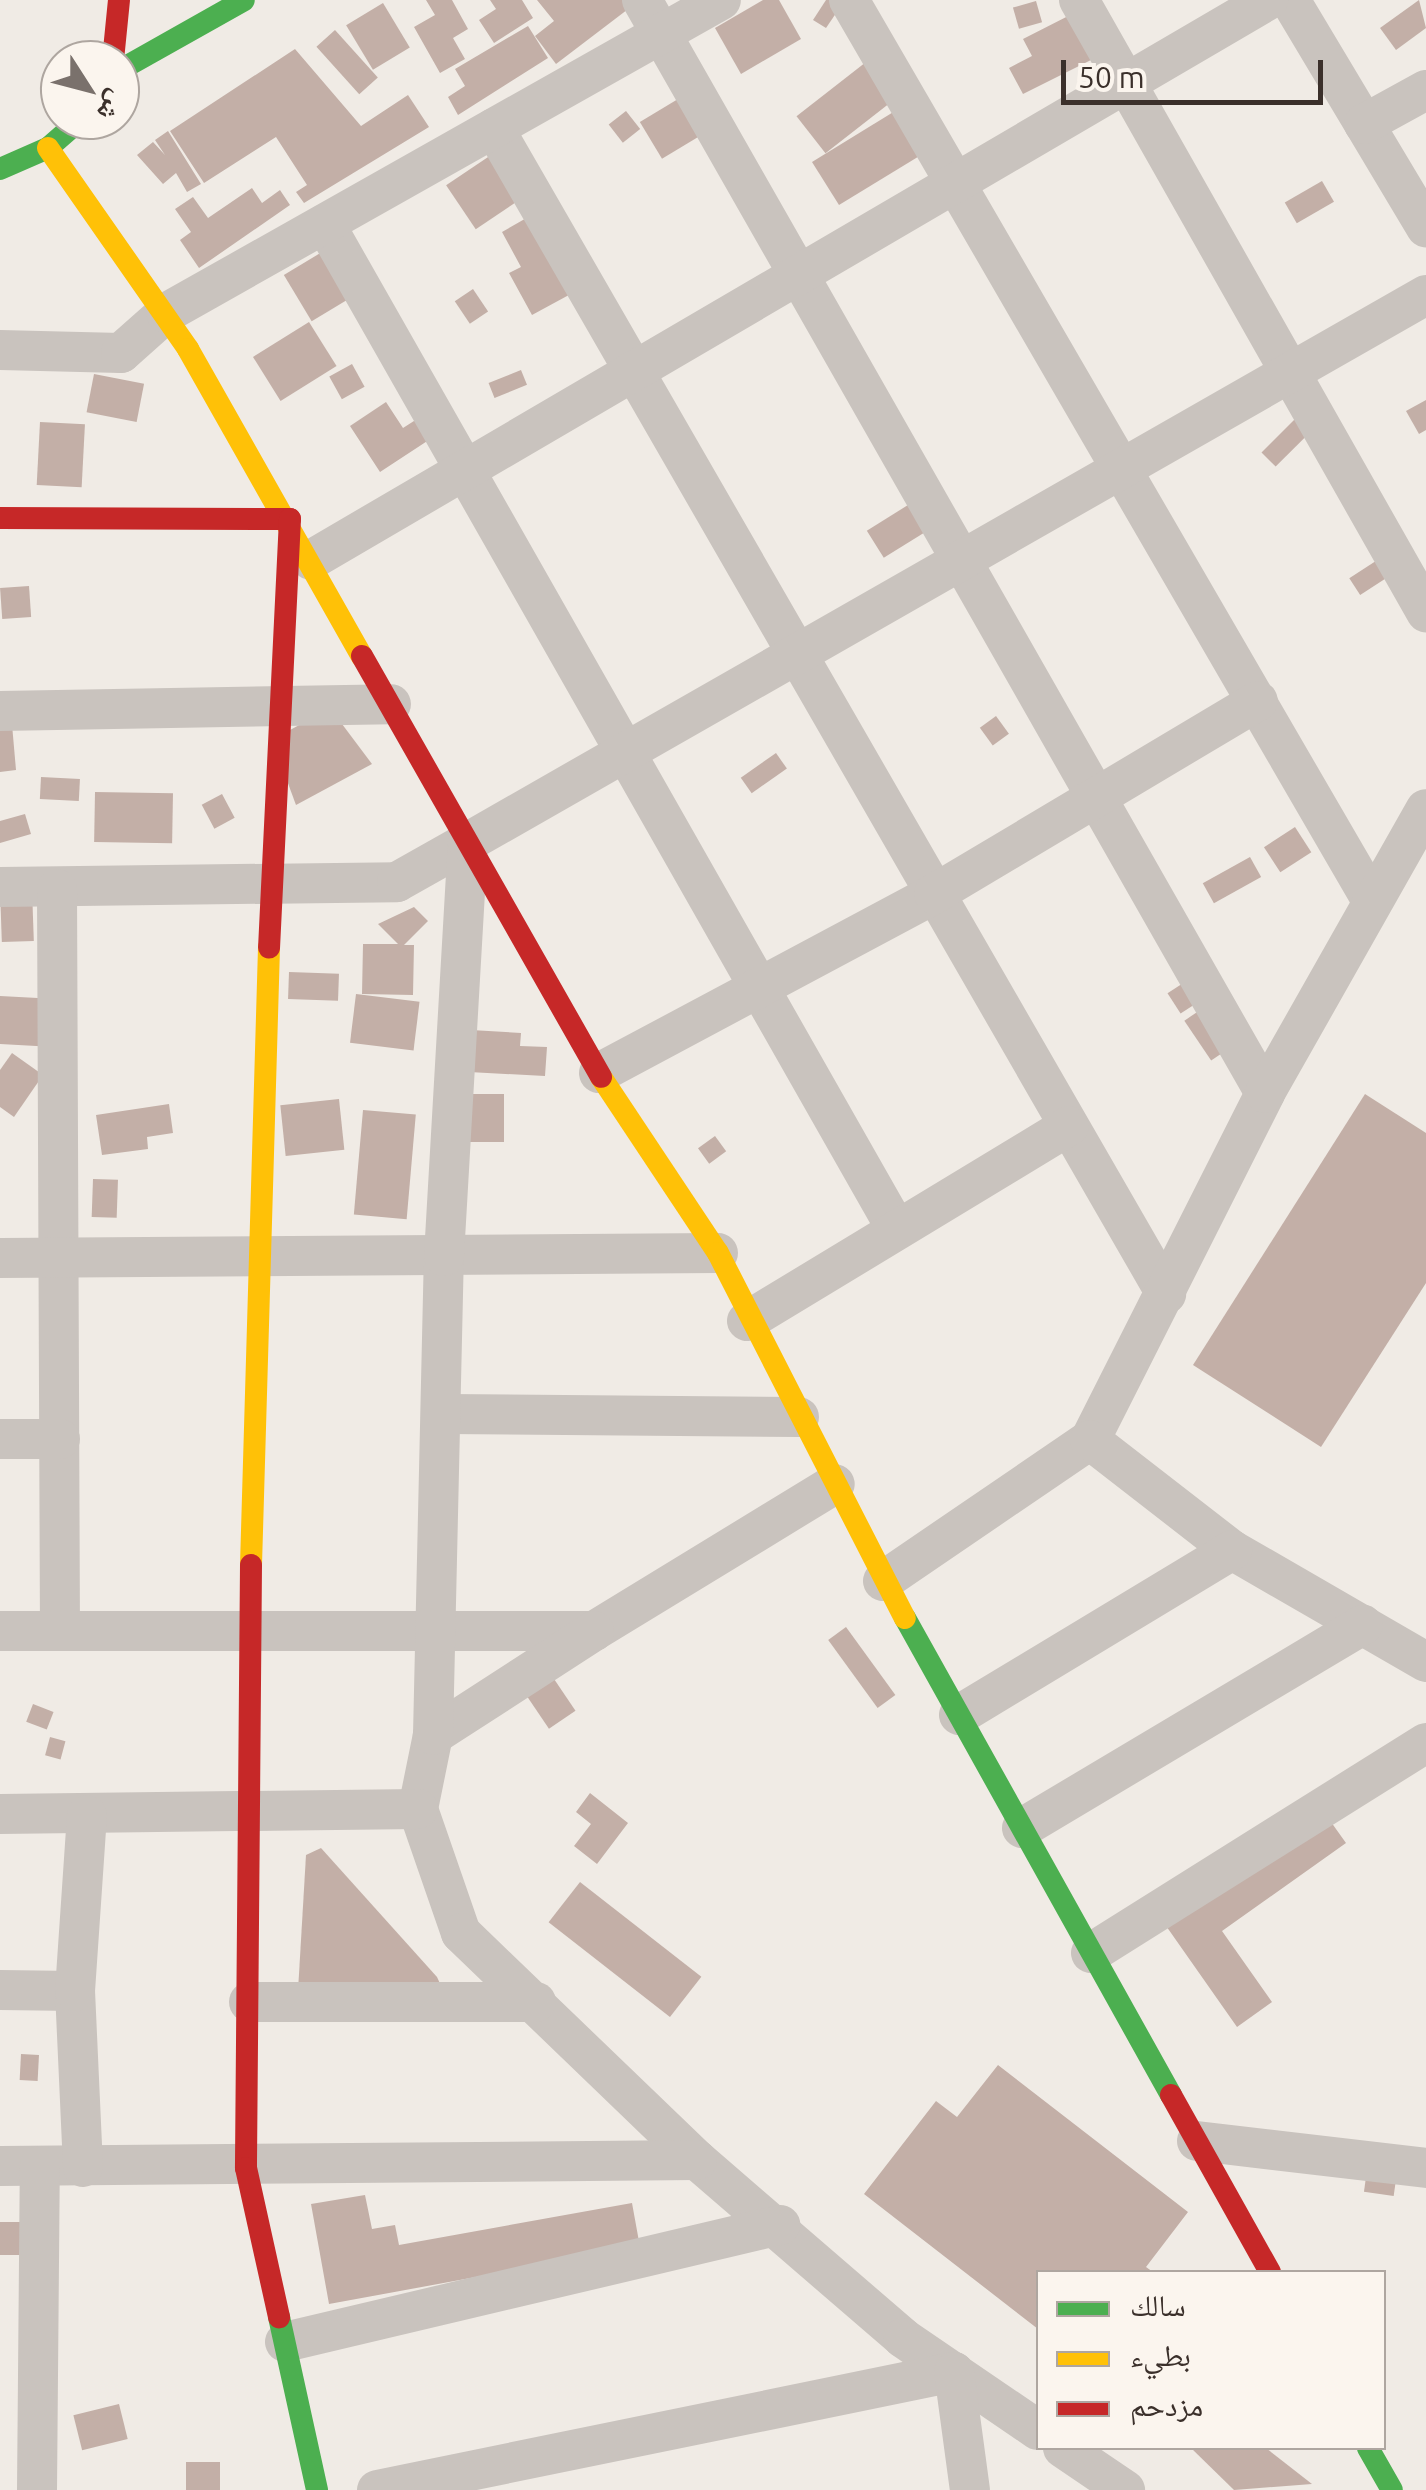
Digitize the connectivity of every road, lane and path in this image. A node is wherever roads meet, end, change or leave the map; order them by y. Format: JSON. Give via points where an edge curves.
{"nodes":[{"id":1,"x":119,"y":0,"type":"edge"},
{"id":2,"x":244,"y":0,"type":"edge"},
{"id":3,"x":720,"y":0,"type":"edge"},
{"id":4,"x":849,"y":0,"type":"edge"},
{"id":5,"x":1079,"y":0,"type":"edge"},
{"id":6,"x":1268,"y":0,"type":"edge"},
{"id":7,"x":1290,"y":0,"type":"edge"},
{"id":8,"x":653,"y":16,"type":"edge"},
{"id":9,"x":114,"y":40,"type":"edge"},
{"id":10,"x":140,"y":59,"type":"edge"},
{"id":11,"x":1127,"y":81,"type":"junction"},
{"id":12,"x":1426,"y":90,"type":"edge"},
{"id":13,"x":1364,"y":124,"type":"junction"},
{"id":14,"x":494,"y":128,"type":"junction"},
{"id":15,"x":57,"y":140,"type":"edge"},
{"id":16,"x":48,"y":148,"type":"junction"},
{"id":17,"x":0,"y":168,"type":"edge"},
{"id":18,"x":956,"y":180,"type":"junction"},
{"id":19,"x":326,"y":224,"type":"junction"},
{"id":20,"x":1426,"y":227,"type":"edge"},
{"id":21,"x":796,"y":273,"type":"junction"},
{"id":22,"x":1426,"y":295,"type":"edge"},
{"id":23,"x":166,"y":313,"type":"junction"},
{"id":24,"x":0,"y":350,"type":"edge"},
{"id":25,"x":632,"y":369,"type":"junction"},
{"id":26,"x":1288,"y":374,"type":"junction"},
{"id":27,"x":467,"y":466,"type":"junction"},
{"id":28,"x":1125,"y":467,"type":"junction"},
{"id":29,"x":0,"y":518,"type":"edge"},
{"id":30,"x":290,"y":518,"type":"junction"},
{"id":31,"x":311,"y":560,"type":"junction"},
{"id":32,"x":958,"y":563,"type":"junction"},
{"id":33,"x":1426,"y":612,"type":"edge"},
{"id":34,"x":796,"y":655,"type":"junction"},
{"id":35,"x":1258,"y":701,"type":"junction"},
{"id":36,"x":392,"y":704,"type":"junction"},
{"id":37,"x":0,"y":712,"type":"edge"},
{"id":38,"x":280,"y":713,"type":"junction"},
{"id":39,"x":627,"y":752,"type":"junction"},
{"id":40,"x":1096,"y":800,"type":"junction"},
{"id":41,"x":1426,"y":809,"type":"edge"},
{"id":42,"x":468,"y":842,"type":"junction"},
{"id":43,"x":272,"y":885,"type":"junction"},
{"id":44,"x":0,"y":887,"type":"edge"},
{"id":45,"x":57,"y":889,"type":"junction"},
{"id":46,"x":934,"y":894,"type":"junction"},
{"id":47,"x":1371,"y":900,"type":"junction"},
{"id":48,"x":762,"y":990,"type":"junction"},
{"id":49,"x":599,"y":1073,"type":"junction"},
{"id":50,"x":1266,"y":1092,"type":"junction"},
{"id":51,"x":1068,"y":1126,"type":"junction"},
{"id":52,"x":894,"y":1225,"type":"junction"},
{"id":53,"x":718,"y":1253,"type":"junction"},
{"id":54,"x":444,"y":1256,"type":"junction"},
{"id":55,"x":254,"y":1257,"type":"junction"},
{"id":56,"x":0,"y":1258,"type":"edge"},
{"id":57,"x":60,"y":1258,"type":"junction"},
{"id":58,"x":1166,"y":1294,"type":"junction"},
{"id":59,"x":746,"y":1321,"type":"junction"},
{"id":60,"x":446,"y":1414,"type":"junction"},
{"id":61,"x":799,"y":1417,"type":"junction"},
{"id":62,"x":0,"y":1439,"type":"edge"},
{"id":63,"x":60,"y":1439,"type":"junction"},
{"id":64,"x":1090,"y":1440,"type":"junction"},
{"id":65,"x":835,"y":1484,"type":"junction"},
{"id":66,"x":1232,"y":1550,"type":"junction"},
{"id":67,"x":883,"y":1581,"type":"junction"},
{"id":68,"x":1363,"y":1625,"type":"junction"},
{"id":69,"x":0,"y":1630,"type":"edge"},
{"id":70,"x":432,"y":1630,"type":"junction"},
{"id":71,"x":60,"y":1631,"type":"junction"},
{"id":72,"x":594,"y":1631,"type":"junction"},
{"id":73,"x":249,"y":1632,"type":"junction"},
{"id":74,"x":1426,"y":1662,"type":"edge"},
{"id":75,"x":958,"y":1715,"type":"junction"},
{"id":76,"x":432,"y":1735,"type":"junction"},
{"id":77,"x":1426,"y":1743,"type":"edge"},
{"id":78,"x":252,"y":1806,"type":"junction"},
{"id":79,"x":418,"y":1808,"type":"junction"},
{"id":80,"x":0,"y":1814,"type":"edge"},
{"id":81,"x":87,"y":1814,"type":"junction"},
{"id":82,"x":1022,"y":1828,"type":"junction"},
{"id":83,"x":1091,"y":1952,"type":"junction"},
{"id":84,"x":0,"y":1990,"type":"edge"},
{"id":85,"x":75,"y":1991,"type":"junction"},
{"id":86,"x":249,"y":2002,"type":"junction"},
{"id":87,"x":536,"y":2002,"type":"junction"},
{"id":88,"x":1197,"y":2141,"type":"junction"},
{"id":89,"x":697,"y":2160,"type":"junction"},
{"id":90,"x":0,"y":2166,"type":"edge"},
{"id":91,"x":40,"y":2166,"type":"junction"},
{"id":92,"x":84,"y":2167,"type":"junction"},
{"id":93,"x":246,"y":2168,"type":"junction"},
{"id":94,"x":1426,"y":2168,"type":"edge"},
{"id":95,"x":780,"y":2225,"type":"junction"},
{"id":96,"x":1269,"y":2270,"type":"edge"},
{"id":97,"x":285,"y":2342,"type":"junction"},
{"id":98,"x":954,"y":2372,"type":"junction"},
{"id":99,"x":1036,"y":2429,"type":"edge"},
{"id":100,"x":1066,"y":2450,"type":"edge"},
{"id":101,"x":1369,"y":2450,"type":"edge"},
{"id":102,"x":37,"y":2490,"type":"edge"},
{"id":103,"x":317,"y":2490,"type":"edge"},
{"id":104,"x":376,"y":2490,"type":"edge"},
{"id":105,"x":970,"y":2490,"type":"edge"},
{"id":106,"x":1125,"y":2490,"type":"edge"},
{"id":107,"x":1392,"y":2490,"type":"edge"}],
"edges":[{"from":1,"to":9,"type":"street"},
{"from":2,"to":10,"type":"street"},
{"from":3,"to":8,"type":"street"},
{"from":4,"to":18,"type":"street"},
{"from":5,"to":11,"type":"street"},
{"from":6,"to":11,"type":"street"},
{"from":7,"to":13,"type":"street"},
{"from":8,"to":14,"type":"street"},
{"from":8,"to":21,"type":"street"},
{"from":11,"to":18,"type":"street"},
{"from":11,"to":26,"type":"street"},
{"from":12,"to":13,"type":"street"},
{"from":13,"to":20,"type":"street"},
{"from":14,"to":19,"type":"street"},
{"from":14,"to":25,"type":"street"},
{"from":15,"to":16,"type":"street"},
{"from":16,"to":17,"type":"street"},
{"from":16,"to":23,"type":"street"},
{"from":18,"to":21,"type":"street"},
{"from":18,"to":28,"type":"street"},
{"from":19,"to":23,"type":"street"},
{"from":19,"to":27,"type":"street"},
{"from":21,"to":25,"type":"street"},
{"from":21,"to":32,"type":"street"},
{"from":22,"to":26,"type":"street"},
{"from":23,"to":24,"type":"street","via":[[120,354]]},
{"from":23,"to":30,"type":"street"},
{"from":25,"to":27,"type":"street"},
{"from":25,"to":34,"type":"street"},
{"from":26,"to":28,"type":"street"},
{"from":26,"to":33,"type":"street"},
{"from":27,"to":31,"type":"street"},
{"from":27,"to":39,"type":"street"},
{"from":28,"to":32,"type":"street"},
{"from":28,"to":35,"type":"street"},
{"from":29,"to":30,"type":"street"},
{"from":30,"to":31,"type":"street"},
{"from":30,"to":38,"type":"street"},
{"from":31,"to":36,"type":"street"},
{"from":32,"to":34,"type":"street"},
{"from":32,"to":40,"type":"street"},
{"from":34,"to":39,"type":"street"},
{"from":34,"to":46,"type":"street"},
{"from":35,"to":40,"type":"street"},
{"from":35,"to":47,"type":"street"},
{"from":36,"to":38,"type":"street"},
{"from":36,"to":42,"type":"street"},
{"from":37,"to":38,"type":"street"},
{"from":38,"to":43,"type":"street"},
{"from":39,"to":42,"type":"street"},
{"from":39,"to":48,"type":"street"},
{"from":40,"to":46,"type":"street"},
{"from":40,"to":50,"type":"street"},
{"from":41,"to":47,"type":"street"},
{"from":42,"to":43,"type":"street","via":[[398,882]]},
{"from":42,"to":49,"type":"street"},
{"from":42,"to":54,"type":"street"},
{"from":43,"to":45,"type":"street"},
{"from":43,"to":55,"type":"street"},
{"from":44,"to":45,"type":"street"},
{"from":45,"to":57,"type":"street"},
{"from":46,"to":48,"type":"street"},
{"from":46,"to":51,"type":"street"},
{"from":47,"to":50,"type":"street"},
{"from":48,"to":49,"type":"street"},
{"from":48,"to":52,"type":"street"},
{"from":49,"to":53,"type":"street"},
{"from":50,"to":58,"type":"street"},
{"from":51,"to":52,"type":"street"},
{"from":51,"to":58,"type":"street"},
{"from":52,"to":59,"type":"street"},
{"from":53,"to":54,"type":"street"},
{"from":53,"to":59,"type":"street"},
{"from":54,"to":55,"type":"street"},
{"from":54,"to":60,"type":"street"},
{"from":55,"to":57,"type":"street"},
{"from":55,"to":73,"type":"street"},
{"from":56,"to":57,"type":"street"},
{"from":57,"to":63,"type":"street"},
{"from":58,"to":64,"type":"street"},
{"from":59,"to":61,"type":"street"},
{"from":60,"to":61,"type":"street"},
{"from":60,"to":70,"type":"street"},
{"from":61,"to":65,"type":"street"},
{"from":62,"to":63,"type":"street"},
{"from":63,"to":71,"type":"street"},
{"from":64,"to":66,"type":"street"},
{"from":64,"to":67,"type":"street"},
{"from":65,"to":67,"type":"street"},
{"from":65,"to":72,"type":"street"},
{"from":66,"to":68,"type":"street"},
{"from":66,"to":75,"type":"street"},
{"from":67,"to":75,"type":"street"},
{"from":68,"to":74,"type":"street"},
{"from":68,"to":82,"type":"street"},
{"from":69,"to":71,"type":"street"},
{"from":70,"to":72,"type":"street"},
{"from":70,"to":73,"type":"street"},
{"from":70,"to":76,"type":"street"},
{"from":71,"to":73,"type":"street"},
{"from":72,"to":76,"type":"street"},
{"from":73,"to":78,"type":"street"},
{"from":75,"to":82,"type":"street"},
{"from":76,"to":79,"type":"street"},
{"from":77,"to":83,"type":"street"},
{"from":78,"to":79,"type":"street"},
{"from":78,"to":81,"type":"street"},
{"from":78,"to":86,"type":"street"},
{"from":79,"to":87,"type":"street","via":[[460,1932]]},
{"from":80,"to":81,"type":"street"},
{"from":81,"to":85,"type":"street"},
{"from":82,"to":83,"type":"street"},
{"from":83,"to":88,"type":"street"},
{"from":84,"to":85,"type":"street"},
{"from":85,"to":92,"type":"street"},
{"from":86,"to":87,"type":"street"},
{"from":86,"to":93,"type":"street"},
{"from":87,"to":89,"type":"street"},
{"from":88,"to":94,"type":"street"},
{"from":88,"to":96,"type":"street"},
{"from":89,"to":93,"type":"street"},
{"from":89,"to":95,"type":"street"},
{"from":90,"to":91,"type":"street"},
{"from":91,"to":92,"type":"street"},
{"from":91,"to":102,"type":"street"},
{"from":92,"to":93,"type":"street"},
{"from":93,"to":97,"type":"street"},
{"from":95,"to":97,"type":"street"},
{"from":95,"to":98,"type":"street"},
{"from":97,"to":103,"type":"street"},
{"from":98,"to":99,"type":"street"},
{"from":98,"to":104,"type":"street"},
{"from":98,"to":105,"type":"street"},
{"from":100,"to":106,"type":"street"},
{"from":101,"to":107,"type":"street"}]}
